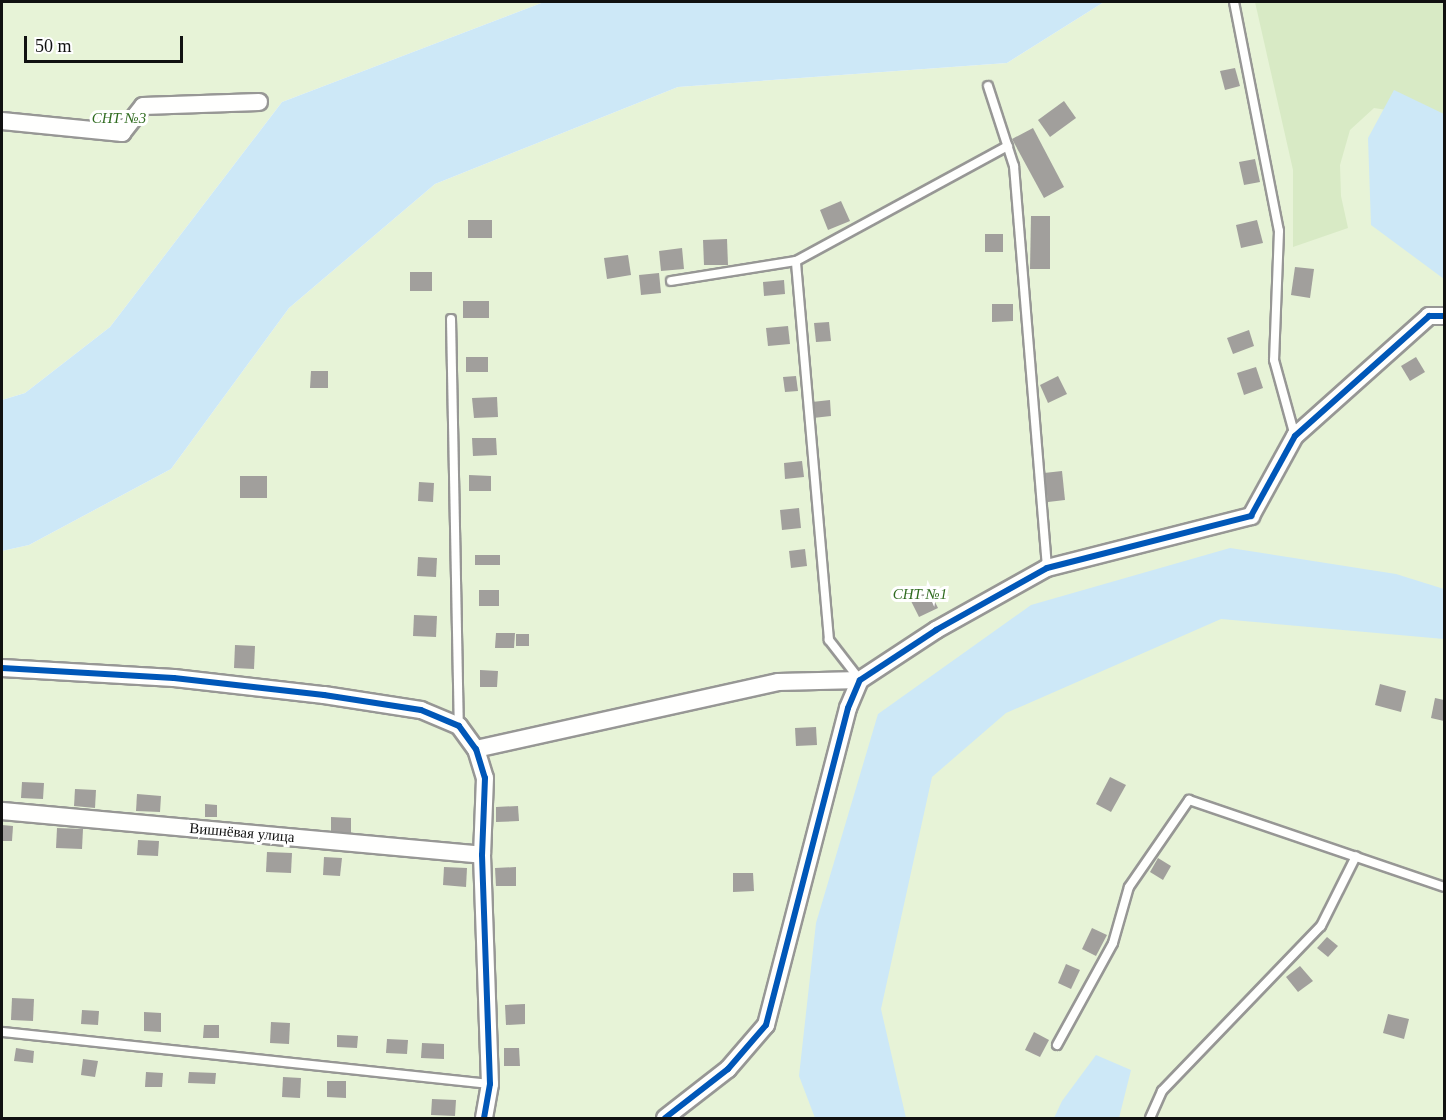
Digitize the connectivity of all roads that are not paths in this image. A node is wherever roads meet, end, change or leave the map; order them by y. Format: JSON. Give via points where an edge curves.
{"nodes":[{"id":1,"x":1234,"y":2,"type":"edge"},
{"id":2,"x":988,"y":86,"type":"dead end"},
{"id":3,"x":259,"y":102,"type":"dead end"},
{"id":4,"x":2,"y":121,"type":"edge"},
{"id":5,"x":1008,"y":146,"type":"junction"},
{"id":6,"x":796,"y":261,"type":"junction"},
{"id":7,"x":671,"y":281,"type":"dead end"},
{"id":8,"x":1444,"y":316,"type":"edge"},
{"id":9,"x":451,"y":319,"type":"dead end"},
{"id":10,"x":1295,"y":436,"type":"junction"},
{"id":11,"x":1047,"y":568,"type":"junction"},
{"id":12,"x":2,"y":668,"type":"edge"},
{"id":13,"x":860,"y":680,"type":"junction"},
{"id":14,"x":459,"y":726,"type":"junction"},
{"id":15,"x":476,"y":749,"type":"junction"},
{"id":16,"x":2,"y":811,"type":"edge"},
{"id":17,"x":482,"y":855,"type":"junction"},
{"id":18,"x":1356,"y":856,"type":"junction"},
{"id":19,"x":1444,"y":887,"type":"edge"},
{"id":20,"x":2,"y":1032,"type":"edge"},
{"id":21,"x":1057,"y":1045,"type":"dead end"},
{"id":22,"x":490,"y":1084,"type":"junction"},
{"id":23,"x":484,"y":1119,"type":"edge"},
{"id":24,"x":665,"y":1119,"type":"edge"},
{"id":25,"x":1150,"y":1119,"type":"edge"}],
"edges":[{"from":1,"to":10,"type":"lane","via":[[1279,231],[1274,360]]},
{"from":2,"to":5,"type":"lane"},
{"from":3,"to":4,"type":"street","via":[[143,106],[122,133]]},
{"from":5,"to":6,"type":"lane"},
{"from":5,"to":11,"type":"lane","via":[[1014,166]]},
{"from":6,"to":7,"type":"lane"},
{"from":6,"to":13,"type":"lane","via":[[829,640]]},
{"from":8,"to":10,"type":"street","via":[[1428,316]]},
{"from":9,"to":14,"type":"lane"},
{"from":10,"to":11,"type":"street","via":[[1251,516]]},
{"from":11,"to":13,"type":"street","via":[[936,630]]},
{"from":12,"to":14,"type":"street","via":[[174,678],[324,695],[421,710]]},
{"from":13,"to":15,"type":"street","via":[[778,682]]},
{"from":13,"to":24,"type":"street","via":[[848,708],[766,1025],[728,1069]]},
{"from":14,"to":15,"type":"street"},
{"from":15,"to":17,"type":"street","via":[[485,778]]},
{"from":16,"to":17,"type":"street","name":"Вишнёвая улица"},
{"from":17,"to":22,"type":"street"},
{"from":18,"to":19,"type":"lane"},
{"from":18,"to":21,"type":"lane","via":[[1189,800],[1129,886],[1113,943]]},
{"from":18,"to":25,"type":"lane","via":[[1321,926],[1162,1091]]},
{"from":20,"to":22,"type":"lane"},
{"from":22,"to":23,"type":"street"}]}
